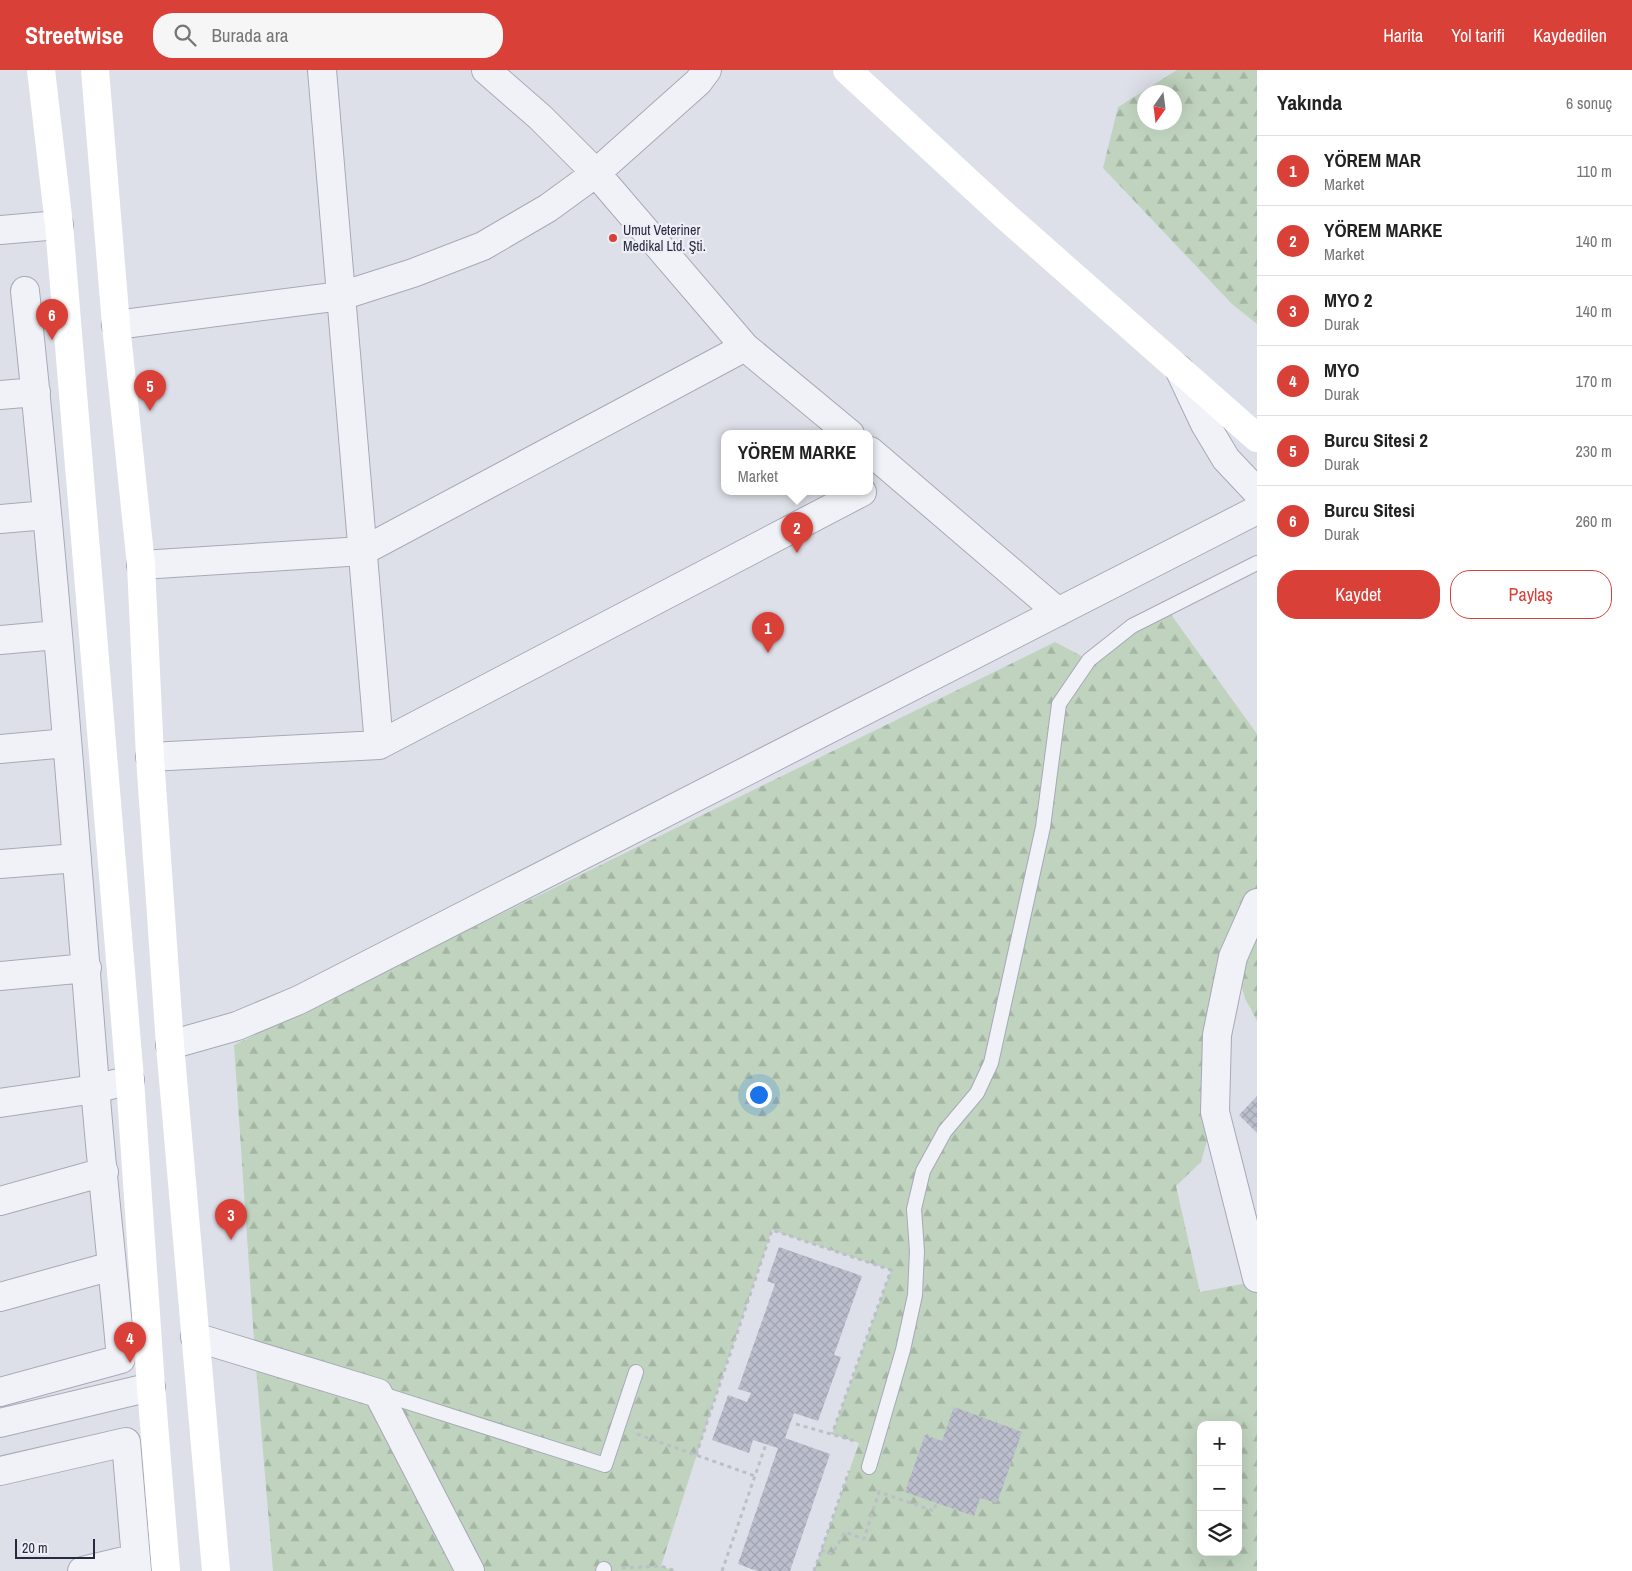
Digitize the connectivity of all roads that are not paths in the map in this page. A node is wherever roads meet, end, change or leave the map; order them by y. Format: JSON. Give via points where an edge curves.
{"nodes":[{"id":1,"x":41,"y":70,"type":"edge"},
{"id":2,"x":95,"y":70,"type":"edge"},
{"id":3,"x":322,"y":70,"type":"edge"},
{"id":4,"x":486,"y":70,"type":"edge"},
{"id":5,"x":707,"y":70,"type":"edge"},
{"id":6,"x":847,"y":70,"type":"edge"},
{"id":7,"x":596,"y":172,"type":"junction"},
{"id":8,"x":59,"y":225,"type":"junction"},
{"id":9,"x":0,"y":230,"type":"edge"},
{"id":10,"x":25,"y":291,"type":"dead end"},
{"id":11,"x":341,"y":296,"type":"junction"},
{"id":12,"x":116,"y":325,"type":"junction"},
{"id":13,"x":745,"y":347,"type":"junction"},
{"id":14,"x":1179,"y":369,"type":"junction"},
{"id":15,"x":36,"y":392,"type":"junction"},
{"id":16,"x":0,"y":395,"type":"edge"},
{"id":17,"x":845,"y":430,"type":"edge"},
{"id":18,"x":1257,"y":438,"type":"edge"},
{"id":19,"x":873,"y":454,"type":"edge"},
{"id":20,"x":897,"y":474,"type":"junction"},
{"id":21,"x":873,"y":486,"type":"edge"},
{"id":22,"x":1257,"y":492,"type":"edge"},
{"id":23,"x":856,"y":495,"type":"edge"},
{"id":24,"x":1257,"y":510,"type":"edge"},
{"id":25,"x":47,"y":515,"type":"junction"},
{"id":26,"x":0,"y":519,"type":"edge"},
{"id":27,"x":363,"y":551,"type":"junction"},
{"id":28,"x":1257,"y":564,"type":"edge"},
{"id":29,"x":142,"y":566,"type":"junction"},
{"id":30,"x":1058,"y":612,"type":"junction"},
{"id":31,"x":57,"y":635,"type":"junction"},
{"id":32,"x":0,"y":640,"type":"edge"},
{"id":33,"x":67,"y":744,"type":"junction"},
{"id":34,"x":379,"y":745,"type":"junction"},
{"id":35,"x":0,"y":749,"type":"edge"},
{"id":36,"x":150,"y":757,"type":"junction"},
{"id":37,"x":77,"y":858,"type":"junction"},
{"id":38,"x":0,"y":864,"type":"edge"},
{"id":39,"x":1257,"y":903,"type":"edge"},
{"id":40,"x":86,"y":968,"type":"junction"},
{"id":41,"x":0,"y":976,"type":"edge"},
{"id":42,"x":170,"y":1045,"type":"junction"},
{"id":43,"x":130,"y":1080,"type":"junction"},
{"id":44,"x":96,"y":1089,"type":"junction"},
{"id":45,"x":0,"y":1103,"type":"edge"},
{"id":46,"x":104,"y":1172,"type":"junction"},
{"id":47,"x":0,"y":1201,"type":"edge"},
{"id":48,"x":112,"y":1266,"type":"junction"},
{"id":49,"x":1257,"y":1278,"type":"edge"},
{"id":50,"x":0,"y":1297,"type":"edge"},
{"id":51,"x":195,"y":1337,"type":"junction"},
{"id":52,"x":636,"y":1372,"type":"dead end"},
{"id":53,"x":151,"y":1388,"type":"junction"},
{"id":54,"x":0,"y":1392,"type":"edge"},
{"id":55,"x":378,"y":1393,"type":"junction"},
{"id":56,"x":0,"y":1423,"type":"edge"},
{"id":57,"x":869,"y":1467,"type":"dead end"},
{"id":58,"x":0,"y":1471,"type":"edge"},
{"id":59,"x":137,"y":1565,"type":"edge"},
{"id":60,"x":82,"y":1571,"type":"edge"},
{"id":61,"x":166,"y":1571,"type":"edge"},
{"id":62,"x":216,"y":1571,"type":"edge"},
{"id":63,"x":470,"y":1571,"type":"edge"}],
"edges":[{"from":1,"to":8,"type":"main road"},
{"from":2,"to":12,"type":"main road"},
{"from":3,"to":11,"type":"street"},
{"from":4,"to":7,"type":"street"},
{"from":5,"to":7,"type":"street","via":[[698,82]]},
{"from":6,"to":14,"type":"main road","via":[[1003,214]]},
{"from":7,"to":11,"type":"street","via":[[548,208],[483,246]]},
{"from":7,"to":13,"type":"street"},
{"from":8,"to":9,"type":"street"},
{"from":8,"to":43,"type":"main road"},
{"from":10,"to":15,"type":"street"},
{"from":11,"to":12,"type":"street"},
{"from":11,"to":27,"type":"street"},
{"from":12,"to":29,"type":"main road"},
{"from":13,"to":17,"type":"street"},
{"from":13,"to":27,"type":"street"},
{"from":14,"to":18,"type":"main road"},
{"from":14,"to":22,"type":"street","via":[[1226,459]]},
{"from":15,"to":16,"type":"street"},
{"from":15,"to":25,"type":"street"},
{"from":19,"to":20,"type":"street"},
{"from":20,"to":21,"type":"street"},
{"from":20,"to":30,"type":"street"},
{"from":23,"to":34,"type":"street"},
{"from":24,"to":30,"type":"street"},
{"from":25,"to":26,"type":"street"},
{"from":25,"to":31,"type":"street"},
{"from":27,"to":29,"type":"street"},
{"from":27,"to":34,"type":"street"},
{"from":28,"to":57,"type":"lane","via":[[1132,626],[1089,660],[1059,704],[1043,828],[991,1062],[977,1093],[944,1131],[924,1171],[914,1209],[917,1251],[915,1295],[903,1350]]},
{"from":29,"to":36,"type":"main road"},
{"from":30,"to":42,"type":"street","via":[[299,1000],[237,1026]]},
{"from":31,"to":32,"type":"street"},
{"from":31,"to":33,"type":"street"},
{"from":33,"to":35,"type":"street"},
{"from":33,"to":37,"type":"street"},
{"from":34,"to":36,"type":"street"},
{"from":36,"to":42,"type":"main road"},
{"from":37,"to":38,"type":"street"},
{"from":37,"to":40,"type":"street"},
{"from":39,"to":49,"type":"street","via":[[1233,957],[1217,1035],[1215,1112]]},
{"from":40,"to":41,"type":"street"},
{"from":40,"to":44,"type":"street"},
{"from":42,"to":51,"type":"main road"},
{"from":43,"to":44,"type":"street"},
{"from":43,"to":53,"type":"main road"},
{"from":44,"to":45,"type":"street"},
{"from":44,"to":46,"type":"street"},
{"from":46,"to":47,"type":"street"},
{"from":46,"to":48,"type":"street"},
{"from":48,"to":50,"type":"street"},
{"from":48,"to":54,"type":"street","via":[[120,1359]]},
{"from":51,"to":55,"type":"street"},
{"from":51,"to":62,"type":"main road"},
{"from":52,"to":55,"type":"lane","via":[[605,1465]]},
{"from":53,"to":56,"type":"street"},
{"from":53,"to":61,"type":"main road"},
{"from":55,"to":63,"type":"street"},
{"from":58,"to":59,"type":"street","via":[[126,1442]]},
{"from":59,"to":60,"type":"street"}]}
